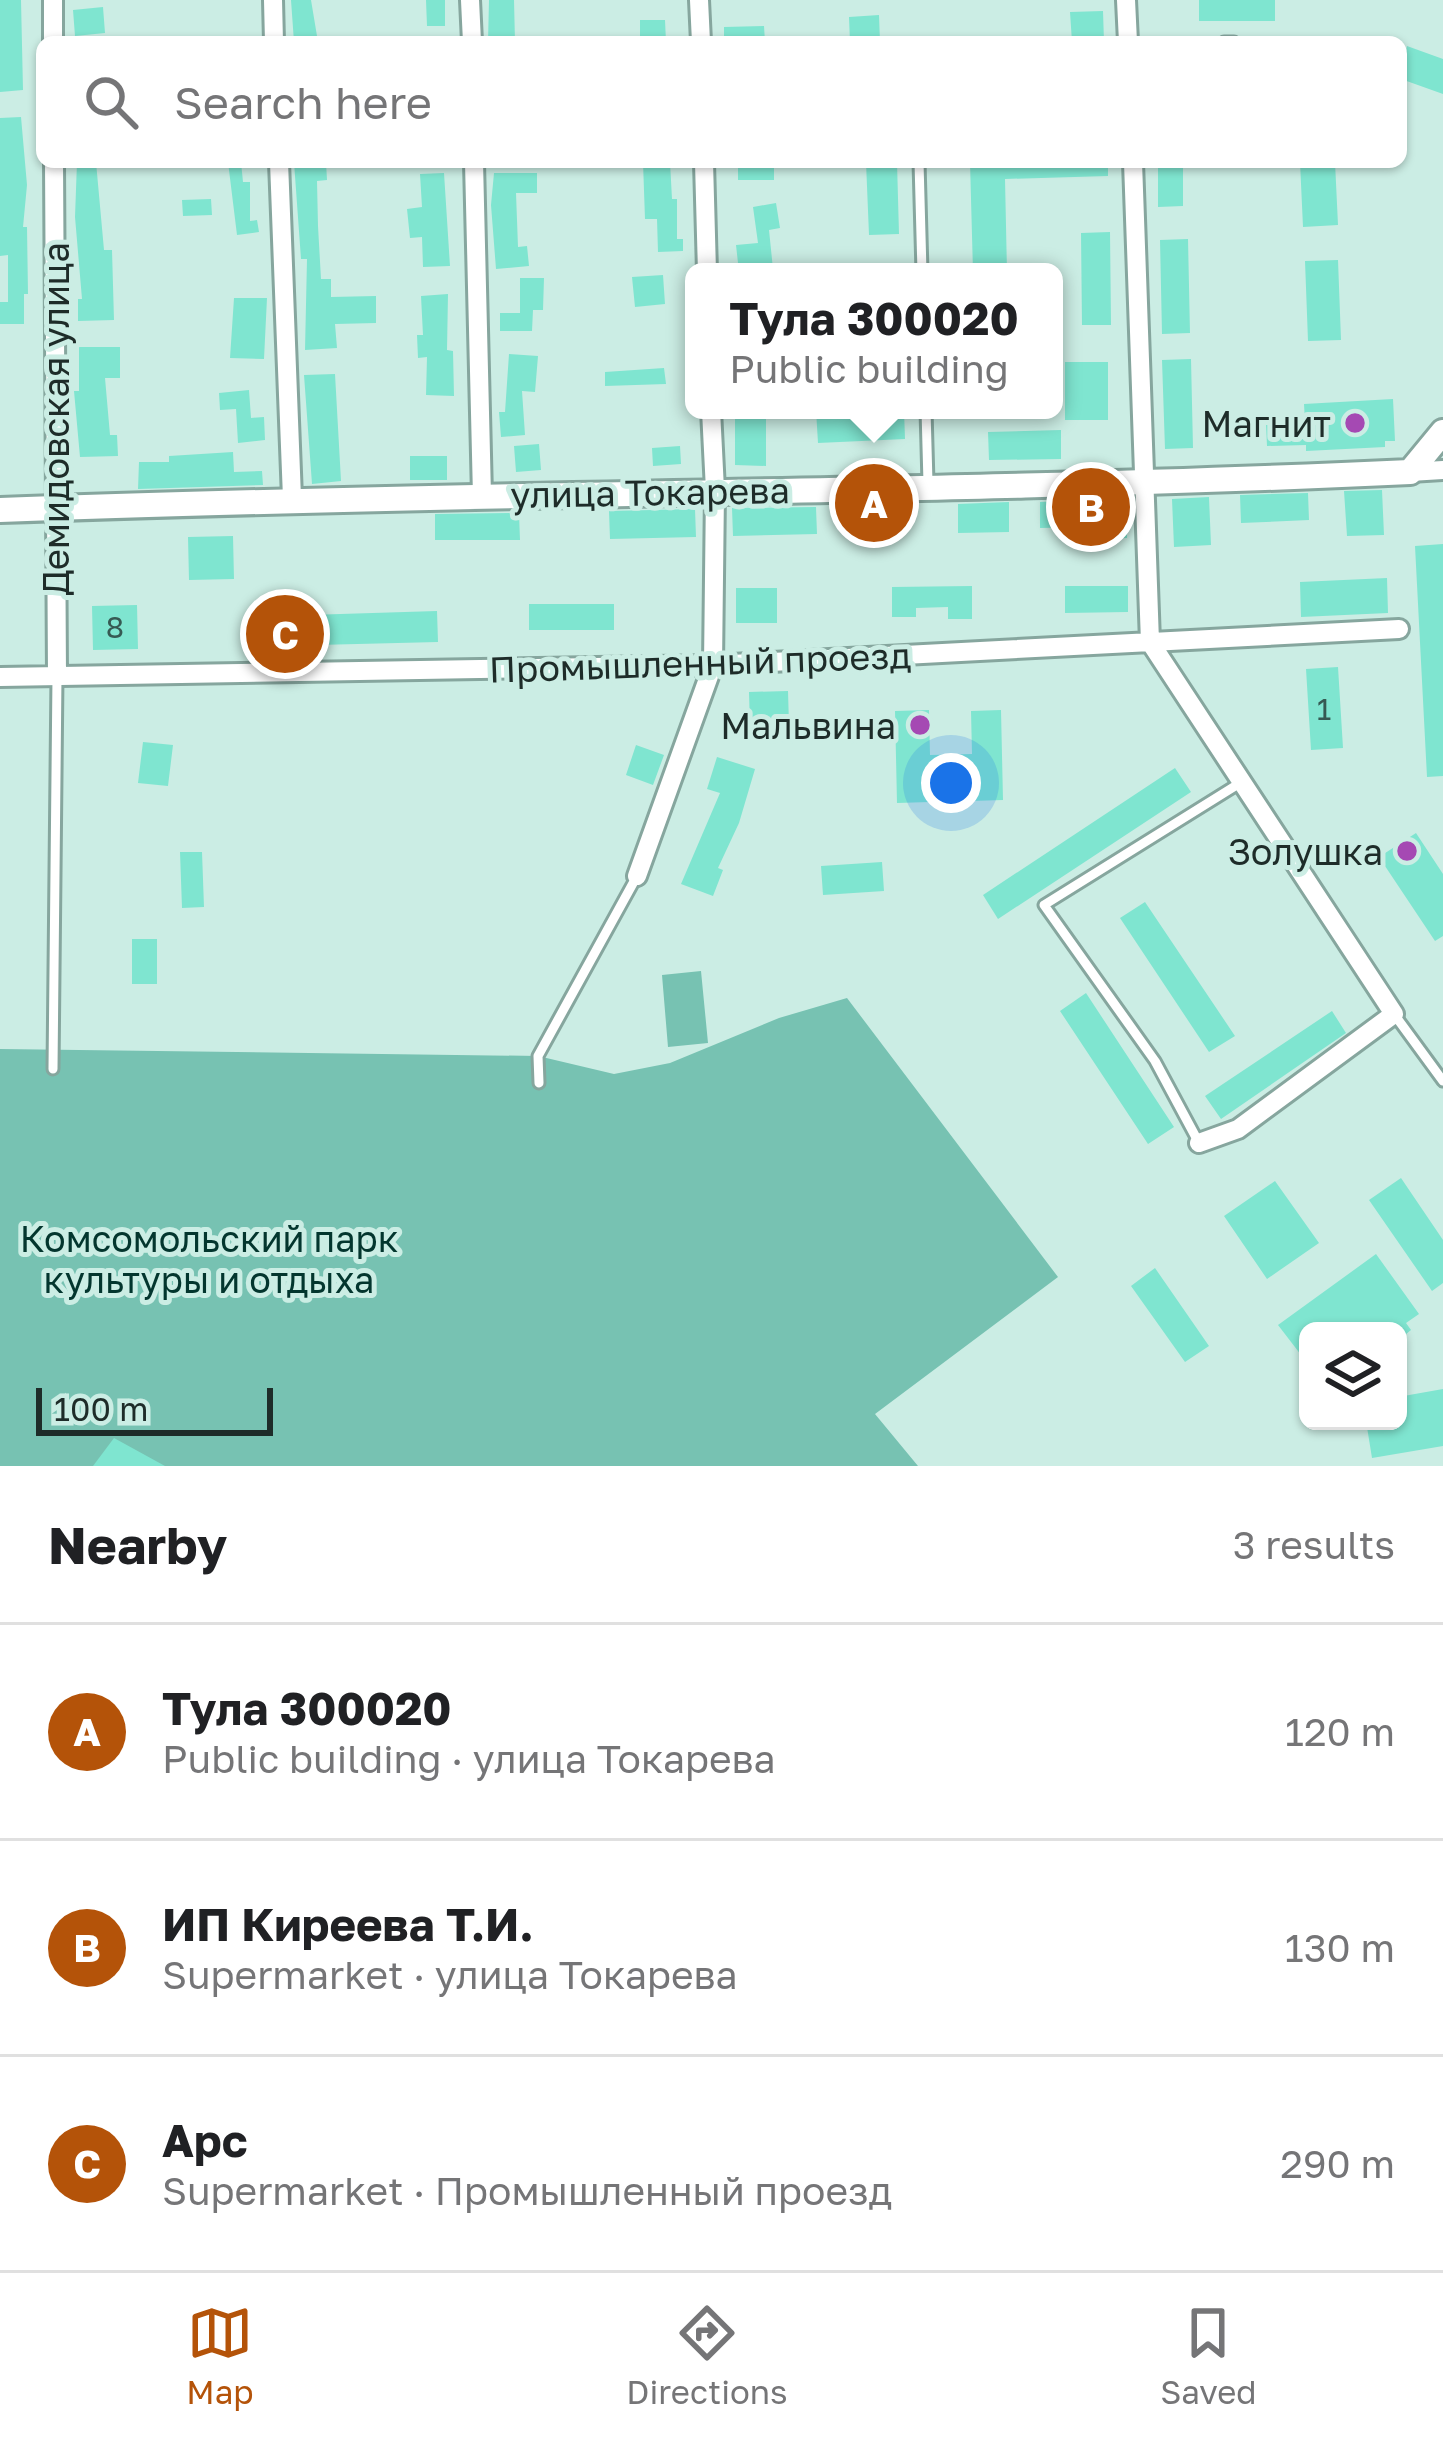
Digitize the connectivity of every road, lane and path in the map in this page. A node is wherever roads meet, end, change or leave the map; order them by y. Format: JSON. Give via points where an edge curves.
{"nodes":[{"id":1,"x":52,"y":0,"type":"edge"},
{"id":2,"x":273,"y":0,"type":"edge"},
{"id":3,"x":470,"y":0,"type":"edge"},
{"id":4,"x":700,"y":0,"type":"edge"},
{"id":5,"x":1126,"y":0,"type":"edge"},
{"id":6,"x":53,"y":36,"type":"edge"},
{"id":7,"x":274,"y":36,"type":"edge"},
{"id":8,"x":472,"y":36,"type":"edge"},
{"id":9,"x":700,"y":36,"type":"edge"},
{"id":10,"x":1128,"y":36,"type":"edge"},
{"id":11,"x":54,"y":168,"type":"edge"},
{"id":12,"x":279,"y":168,"type":"edge"},
{"id":13,"x":474,"y":168,"type":"edge"},
{"id":14,"x":704,"y":168,"type":"edge"},
{"id":15,"x":919,"y":168,"type":"edge"},
{"id":16,"x":1133,"y":168,"type":"edge"},
{"id":17,"x":706,"y":263,"type":"edge"},
{"id":18,"x":922,"y":263,"type":"edge"},
{"id":19,"x":711,"y":419,"type":"edge"},
{"id":20,"x":926,"y":419,"type":"edge"},
{"id":21,"x":1443,"y":432,"type":"edge"},
{"id":22,"x":1443,"y":470,"type":"edge"},
{"id":23,"x":1410,"y":472,"type":"junction"},
{"id":24,"x":1146,"y":484,"type":"junction"},
{"id":25,"x":928,"y":487,"type":"junction"},
{"id":26,"x":715,"y":490,"type":"junction"},
{"id":27,"x":482,"y":496,"type":"junction"},
{"id":28,"x":292,"y":498,"type":"junction"},
{"id":29,"x":56,"y":508,"type":"junction"},
{"id":30,"x":0,"y":510,"type":"edge"},
{"id":31,"x":1399,"y":629,"type":"dead end"},
{"id":32,"x":1150,"y":642,"type":"junction"},
{"id":33,"x":713,"y":665,"type":"junction"},
{"id":34,"x":57,"y":676,"type":"junction"},
{"id":35,"x":0,"y":677,"type":"edge"},
{"id":36,"x":1241,"y":782,"type":"junction"},
{"id":37,"x":637,"y":876,"type":"joint"},
{"id":38,"x":1394,"y":1014,"type":"junction"},
{"id":39,"x":53,"y":1070,"type":"dead end"},
{"id":40,"x":1443,"y":1081,"type":"edge"},
{"id":41,"x":539,"y":1083,"type":"dead end"},
{"id":42,"x":1199,"y":1143,"type":"joint"}],
"edges":[{"from":1,"to":6,"type":"street"},
{"from":2,"to":7,"type":"street"},
{"from":3,"to":8,"type":"street"},
{"from":4,"to":9,"type":"street"},
{"from":5,"to":10,"type":"street"},
{"from":11,"to":29,"type":"street","name":"Демидовская улица"},
{"from":12,"to":28,"type":"street"},
{"from":13,"to":27,"type":"street"},
{"from":14,"to":17,"type":"street"},
{"from":15,"to":18,"type":"lane"},
{"from":16,"to":24,"type":"street"},
{"from":19,"to":26,"type":"street"},
{"from":20,"to":25,"type":"lane"},
{"from":21,"to":23,"type":"street"},
{"from":22,"to":23,"type":"street","name":"улица Токарева"},
{"from":23,"to":24,"type":"street","name":"улица Токарева"},
{"from":24,"to":25,"type":"street","name":"улица Токарева"},
{"from":24,"to":32,"type":"street"},
{"from":25,"to":26,"type":"street","name":"улица Токарева"},
{"from":26,"to":27,"type":"street","name":"улица Токарева"},
{"from":26,"to":33,"type":"street"},
{"from":27,"to":28,"type":"street","name":"улица Токарева"},
{"from":28,"to":29,"type":"street","name":"улица Токарева"},
{"from":29,"to":30,"type":"street","name":"улица Токарева"},
{"from":29,"to":34,"type":"street","name":"Демидовская улица"},
{"from":31,"to":32,"type":"street","name":"Промышленный проезд"},
{"from":32,"to":33,"type":"street","name":"Промышленный проезд"},
{"from":32,"to":36,"type":"street"},
{"from":33,"to":34,"type":"street","name":"Промышленный проезд"},
{"from":33,"to":37,"type":"street"},
{"from":34,"to":35,"type":"street","name":"Промышленный проезд"},
{"from":34,"to":39,"type":"lane"},
{"from":36,"to":38,"type":"street"},
{"from":36,"to":42,"type":"lane","via":[[1044,905],[1155,1061]]},
{"from":37,"to":41,"type":"lane","via":[[538,1056]]},
{"from":38,"to":40,"type":"lane"},
{"from":38,"to":42,"type":"street","via":[[1238,1129]]}]}
